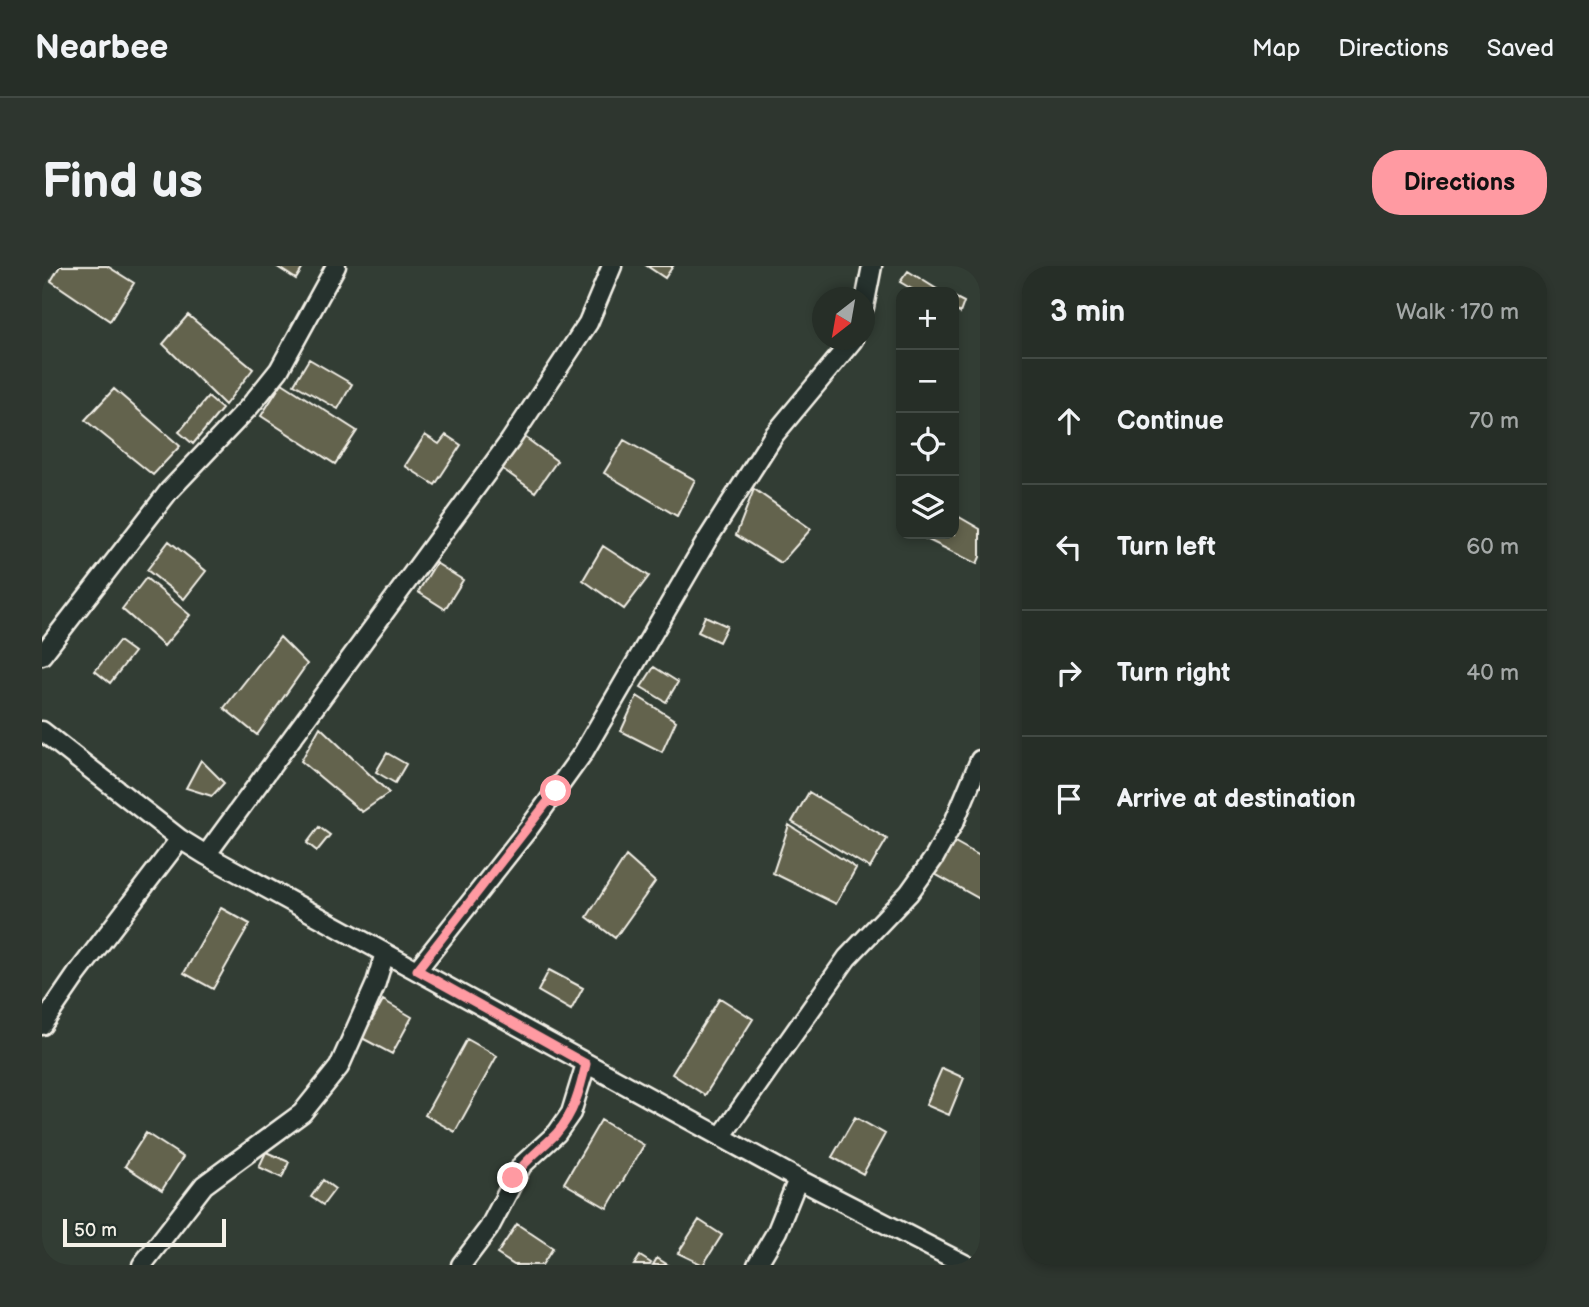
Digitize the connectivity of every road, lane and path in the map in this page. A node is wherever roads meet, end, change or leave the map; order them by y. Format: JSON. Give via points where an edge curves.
{"nodes":[{"id":1,"x":336,"y":266,"type":"edge"},
{"id":2,"x":612,"y":266,"type":"edge"},
{"id":3,"x":872,"y":266,"type":"edge"},
{"id":4,"x":868,"y":287,"type":"edge"},
{"id":5,"x":845,"y":350,"type":"edge"},
{"id":6,"x":42,"y":654,"type":"edge"},
{"id":7,"x":42,"y":731,"type":"edge"},
{"id":8,"x":980,"y":760,"type":"edge"},
{"id":9,"x":180,"y":839,"type":"junction"},
{"id":10,"x":206,"y":855,"type":"junction"},
{"id":11,"x":385,"y":953,"type":"junction"},
{"id":12,"x":417,"y":970,"type":"junction"},
{"id":13,"x":42,"y":1025,"type":"edge"},
{"id":14,"x":586,"y":1064,"type":"junction"},
{"id":15,"x":721,"y":1137,"type":"junction"},
{"id":16,"x":798,"y":1179,"type":"junction"},
{"id":17,"x":142,"y":1265,"type":"edge"},
{"id":18,"x":461,"y":1265,"type":"edge"},
{"id":19,"x":757,"y":1265,"type":"edge"},
{"id":20,"x":965,"y":1265,"type":"edge"}],
"edges":[{"from":1,"to":6,"type":"street","via":[[279,370],[169,492]]},
{"from":2,"to":10,"type":"street","via":[[588,323],[510,441]]},
{"from":3,"to":4,"type":"street"},
{"from":5,"to":12,"type":"street","via":[[774,435],[583,752]]},
{"from":7,"to":9,"type":"street"},
{"from":8,"to":15,"type":"street","via":[[934,858],[909,893],[847,958]]},
{"from":9,"to":10,"type":"street"},
{"from":9,"to":13,"type":"street"},
{"from":10,"to":11,"type":"street"},
{"from":11,"to":12,"type":"street"},
{"from":11,"to":17,"type":"street","via":[[339,1067],[302,1113],[204,1185]]},
{"from":12,"to":14,"type":"street"},
{"from":14,"to":15,"type":"street"},
{"from":14,"to":18,"type":"street","via":[[571,1113],[522,1165],[489,1228]]},
{"from":15,"to":16,"type":"street"},
{"from":16,"to":19,"type":"street"},
{"from":16,"to":20,"type":"street"}]}
